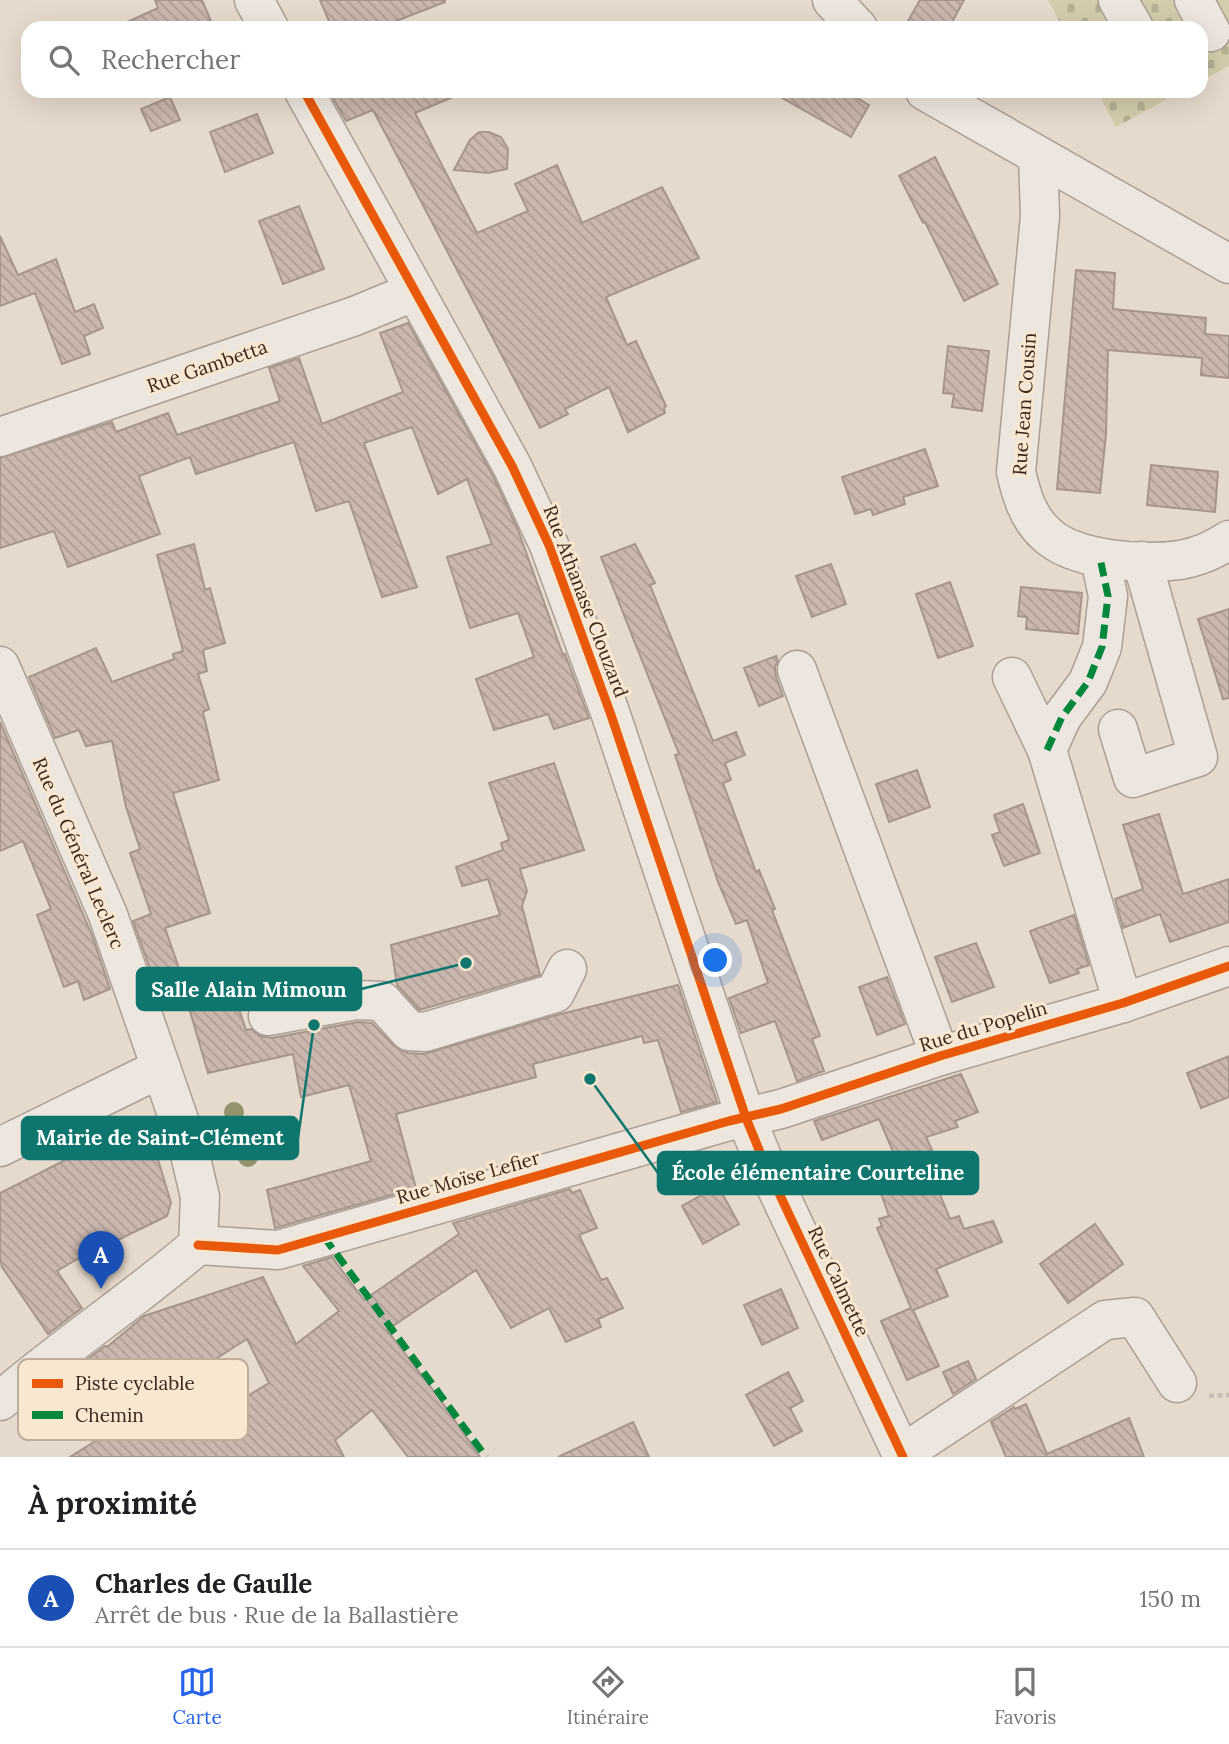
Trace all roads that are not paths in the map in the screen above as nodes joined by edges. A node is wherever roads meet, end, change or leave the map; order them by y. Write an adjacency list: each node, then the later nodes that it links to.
1 (254, 0): 4 (street)
2 (831, 0): 5 (street)
3 (1118, 0): 6 (street)
4 (265, 21)
5 (851, 21)
6 (1130, 21)
7 (307, 98): 11 (street, Rue Athanase Clouzard)
8 (937, 98): 9 (street)
9 (1038, 156): 10 (street); 14 (street, Rue Jean Cousin)
10 (1229, 264)
11 (413, 292): 12 (street, Rue Gambetta); 27 (street, Rue Athanase Clouzard)
12 (0, 436)
13 (1229, 540): 15 (street, Rue Jean Cousin)
14 (1100, 558): 15 (street, Rue Jean Cousin); 20 (street)
15 (1142, 561): 19 (street)
16 (0, 666): 26 (street, Rue du Général Leclerc)
17 (797, 670): 25 (street)
18 (1012, 677): 20 (street)
19 (1118, 729)
20 (1047, 750): 23 (street)
21 (1229, 966): 23 (street, Rue du Popelin)
22 (567, 969): 24 (street)
23 (1123, 1003): 25 (street, Rue du Popelin)
24 (268, 1016)
25 (940, 1056): 27 (street, Rue du Popelin)
26 (161, 1068): 28 (street); 29 (street, Rue du Général Leclerc)
27 (746, 1118): 29 (street, Rue Moïse Lefier); 34 (street, Rue Calmette)
28 (0, 1147)
29 (198, 1245): 30 (street)
30 (53, 1359)
31 (1177, 1383): 34 (street)
32 (18, 1385): 33 (street)
33 (0, 1401)
34 (893, 1453)

